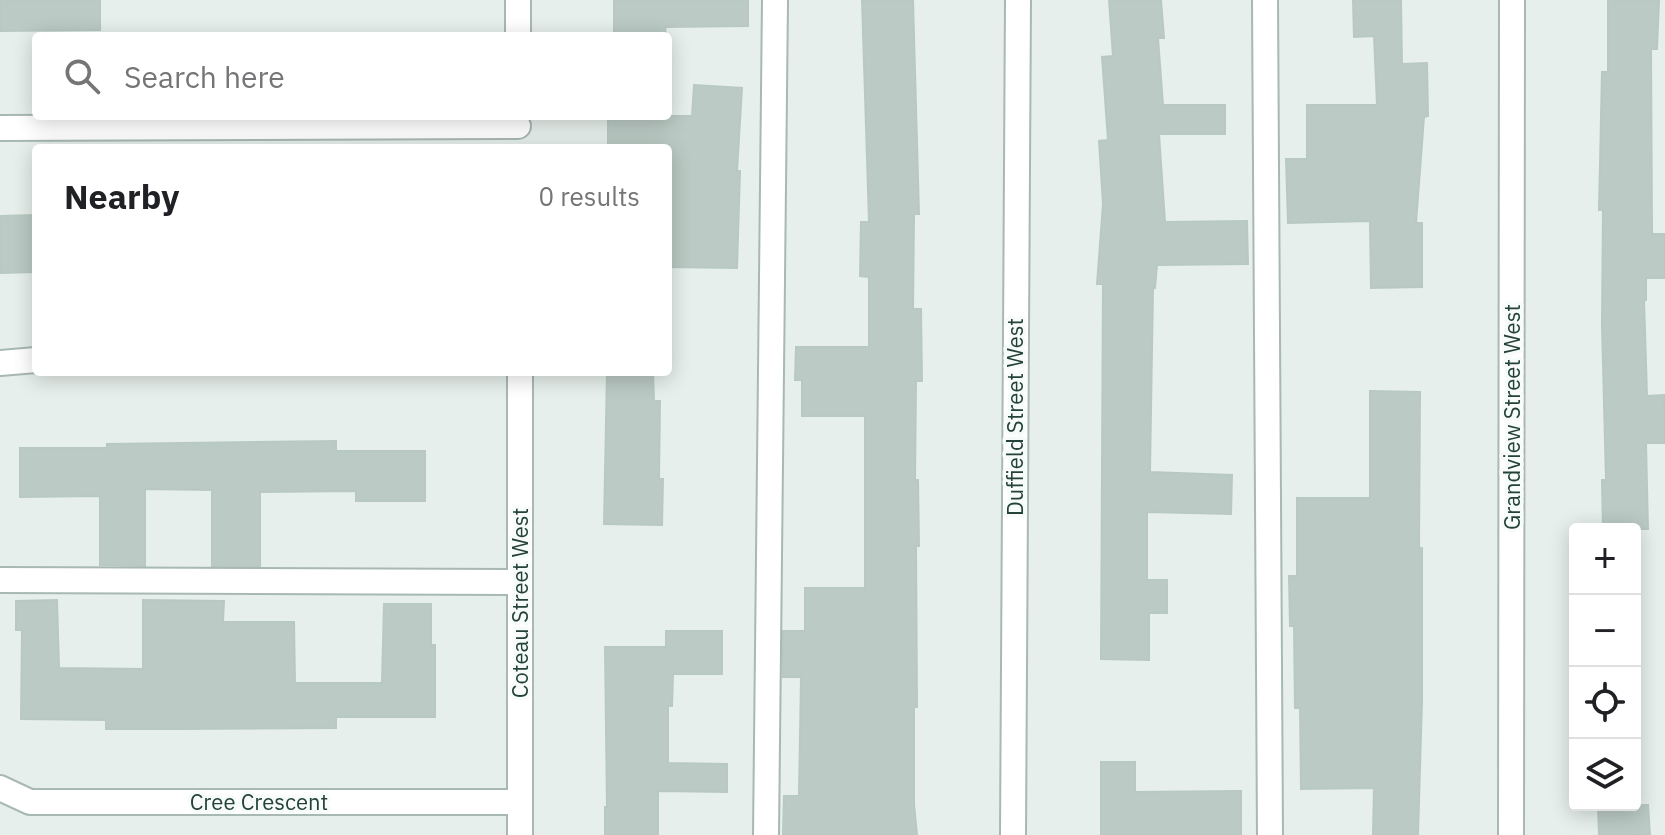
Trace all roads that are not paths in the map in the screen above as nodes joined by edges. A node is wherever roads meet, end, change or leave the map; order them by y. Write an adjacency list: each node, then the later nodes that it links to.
1 (518, 0): 6 (street)
2 (775, 0): 17 (street)
3 (1018, 0): 18 (street, Duffield Street West)
4 (1265, 0): 19 (street)
5 (1512, 0): 20 (street, Grandview Street West)
6 (518, 32)
7 (0, 128): 8 (street)
8 (518, 130)
9 (32, 360): 10 (street)
10 (0, 363)
11 (520, 376): 13 (street, Coteau Street West)
12 (0, 580): 13 (street)
13 (520, 582): 15 (street, Coteau Street West)
14 (0, 788): 15 (street, Cree Crescent)
15 (520, 802): 16 (street, Coteau Street West)
16 (520, 835)
17 (766, 835)
18 (1013, 835)
19 (1270, 835)
20 (1511, 835)

